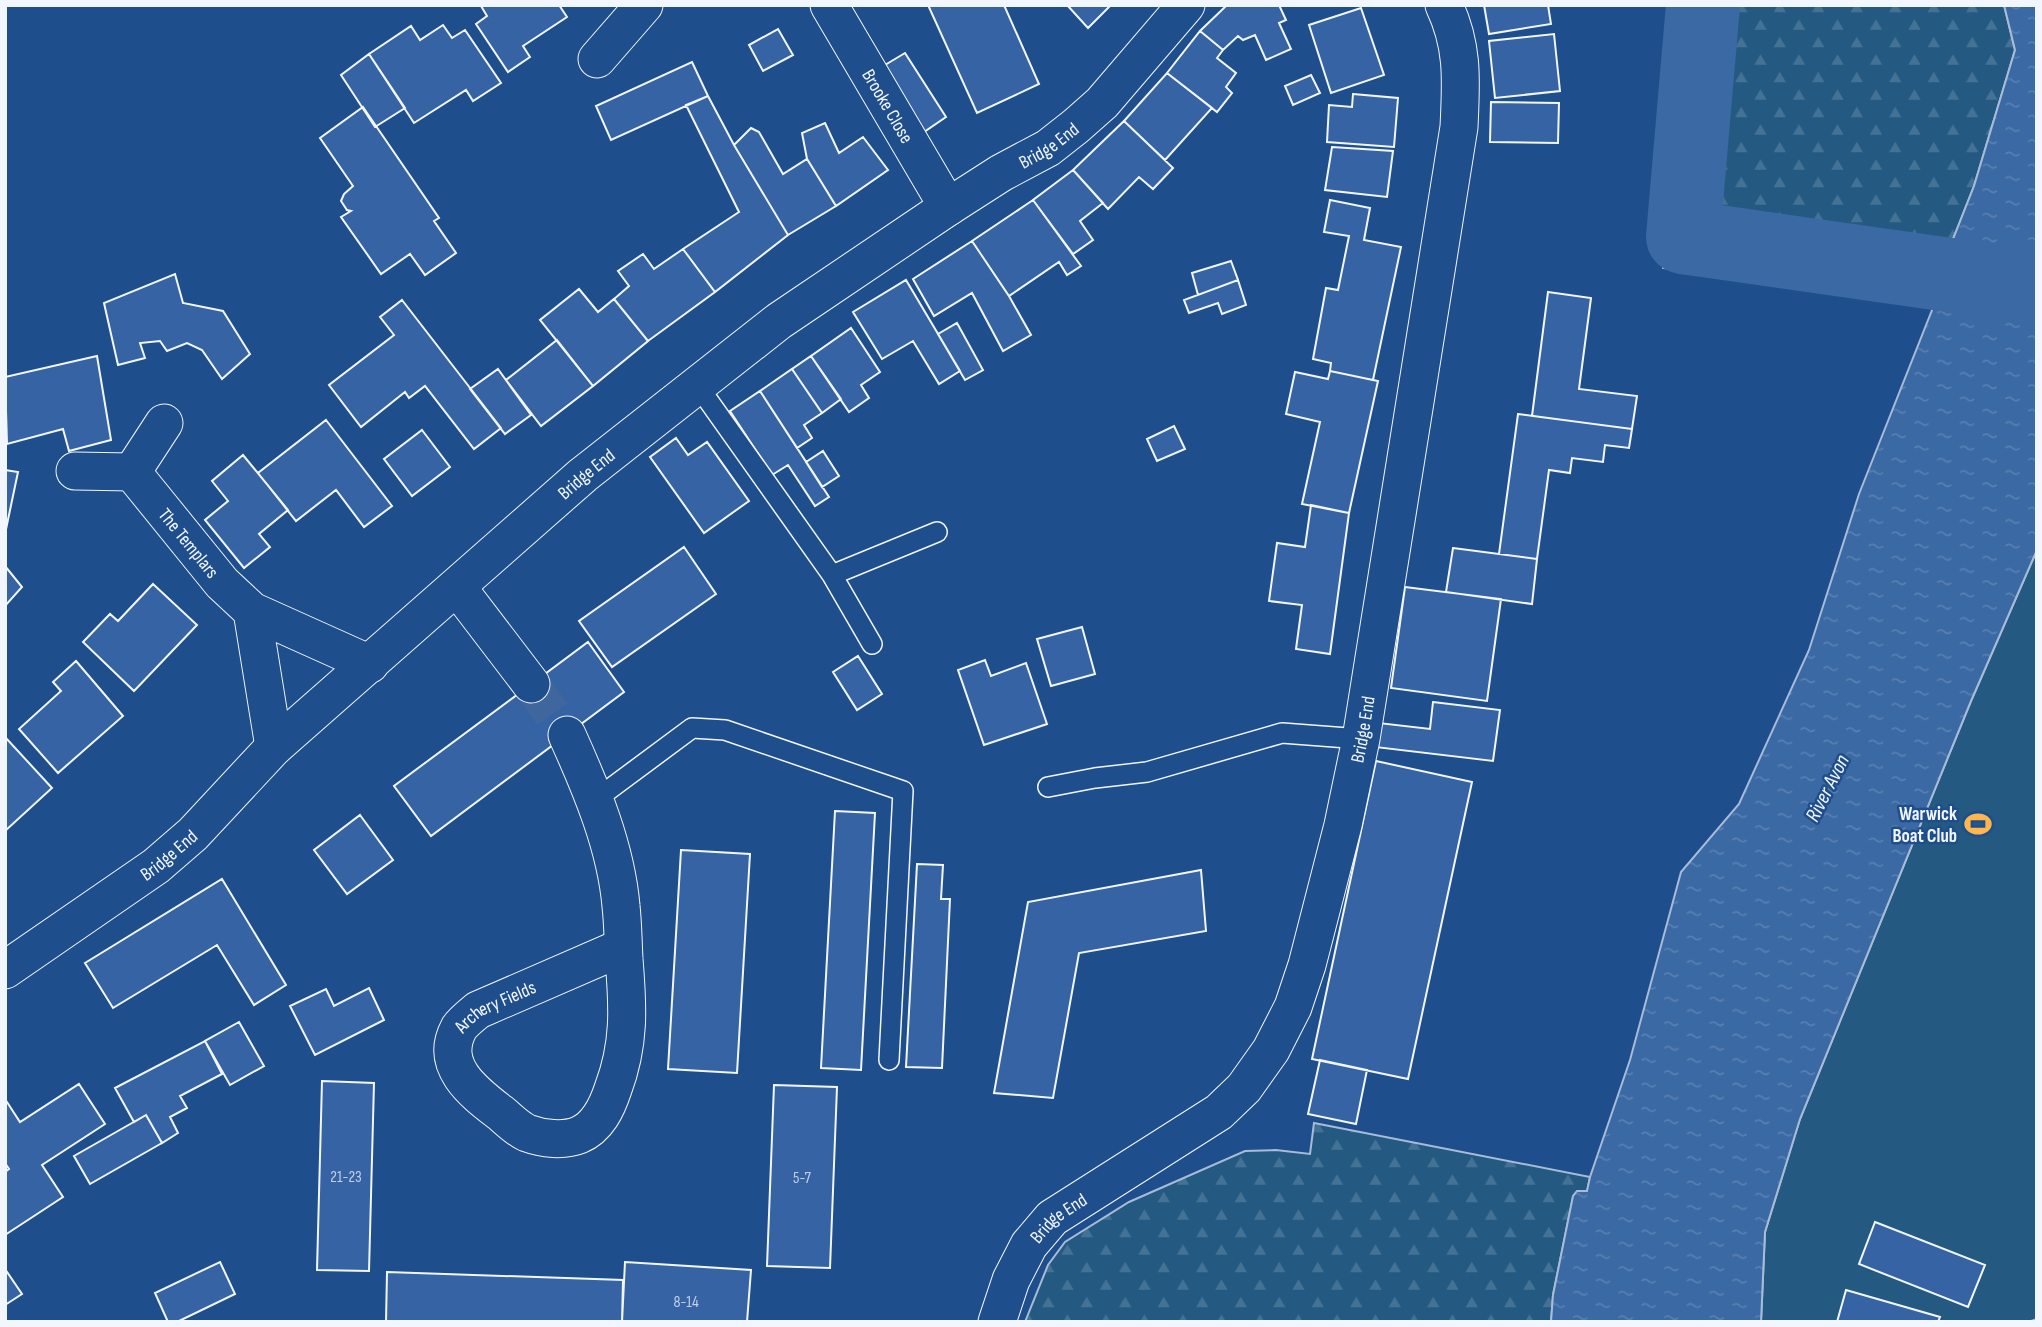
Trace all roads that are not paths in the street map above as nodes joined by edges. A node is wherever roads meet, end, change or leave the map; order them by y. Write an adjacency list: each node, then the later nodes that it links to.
1 (644, 5): 5 (street)
2 (829, 5): 6 (street, Brooke Close)
3 (1444, 5): 19 (street, Bridge End)
4 (1168, 12): 6 (street, Bridge End)
5 (597, 59)
6 (948, 207): 7 (street, Bridge End)
7 (698, 386): 12 (lane); 13 (street, Bridge End)
8 (164, 423): 10 (street)
9 (75, 471): 10 (street)
10 (132, 472): 14 (street, The Templars)
11 (937, 532): 12 (lane)
12 (832, 575): 15 (lane)
13 (457, 587): 16 (street, Bridge End); 17 (street)
14 (252, 611): 16 (street, The Templars); 20 (street)
15 (872, 644)
16 (370, 664): 20 (street, Bridge End)
17 (531, 684)
18 (567, 735): 22 (street, Archery Fields)
19 (1362, 739): 21 (lane); 26 (street, Bridge End)
20 (274, 747): 24 (street, Bridge End)
21 (1048, 787)
22 (595, 800): 23 (street, Archery Fields); 25 (lane)
23 (623, 947): 23 (street, Archery Fields)
24 (5, 970)
25 (890, 1060)
26 (998, 1322)

